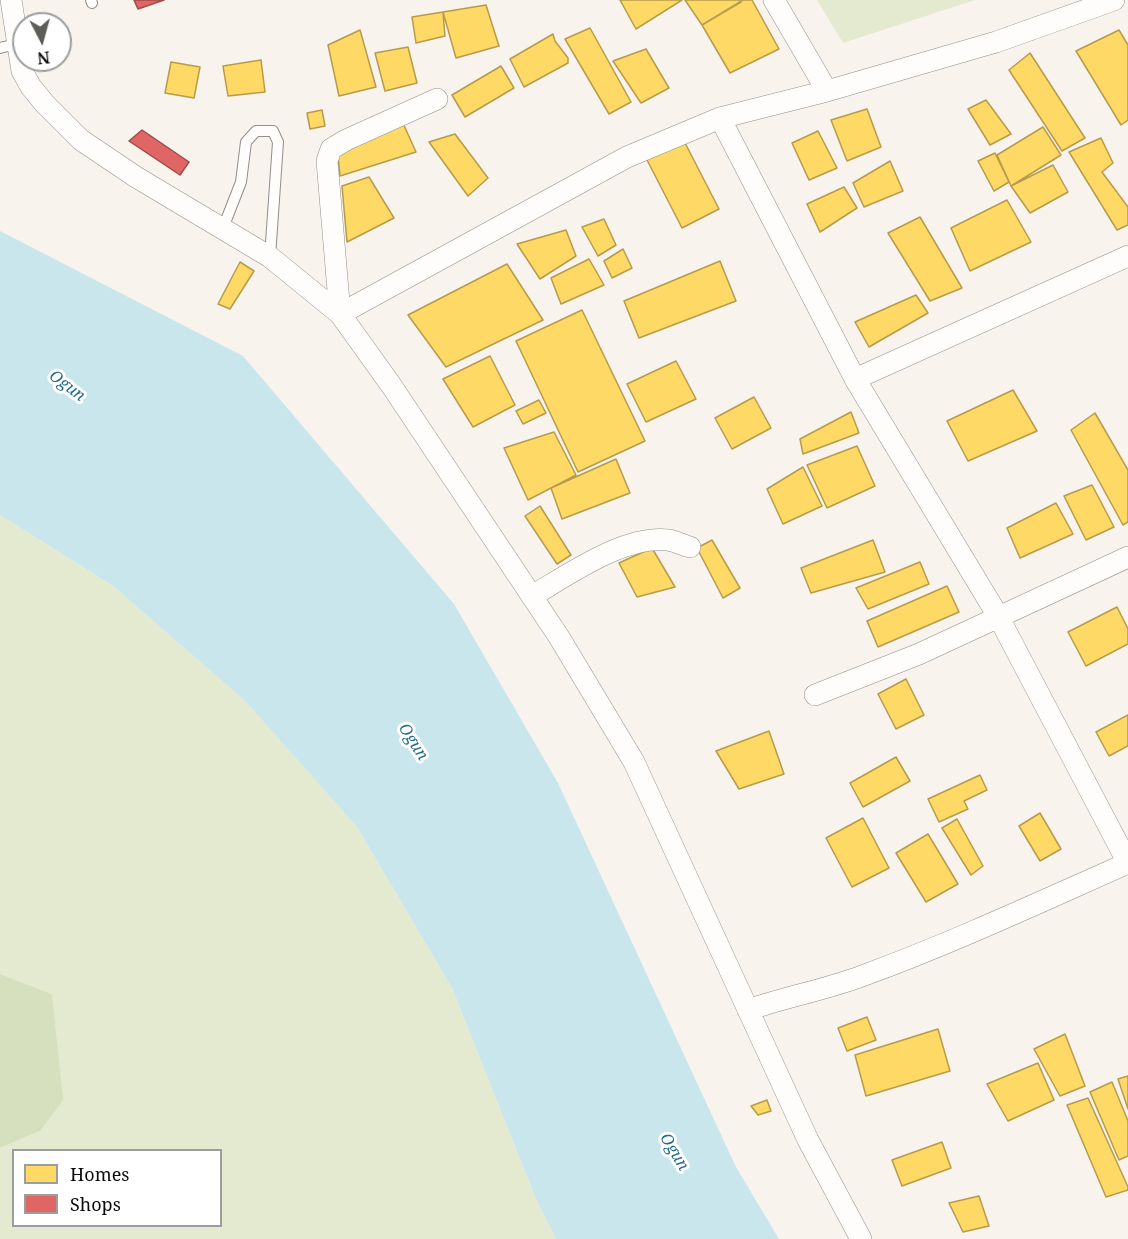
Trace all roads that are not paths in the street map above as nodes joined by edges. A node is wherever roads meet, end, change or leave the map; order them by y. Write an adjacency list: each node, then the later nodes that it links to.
1 (11, 0): 4 (street)
2 (774, 0): 5 (street)
3 (1114, 0): 5 (street)
4 (8, 46): 8 (street)
5 (827, 92): 7 (street)
6 (437, 99): 11 (street)
7 (720, 118): 11 (street); 12 (street)
8 (223, 228): 10 (street); 10 (lane)
9 (1128, 256): 12 (street)
10 (270, 257): 11 (street)
11 (340, 314): 15 (street)
12 (855, 379): 16 (street)
13 (690, 547): 15 (street)
14 (1128, 557): 16 (street)
15 (532, 596): 19 (street)
16 (998, 616): 17 (street); 18 (street)
17 (815, 695)
18 (1128, 863): 19 (street)
19 (748, 1010): 20 (street)
20 (861, 1239)

